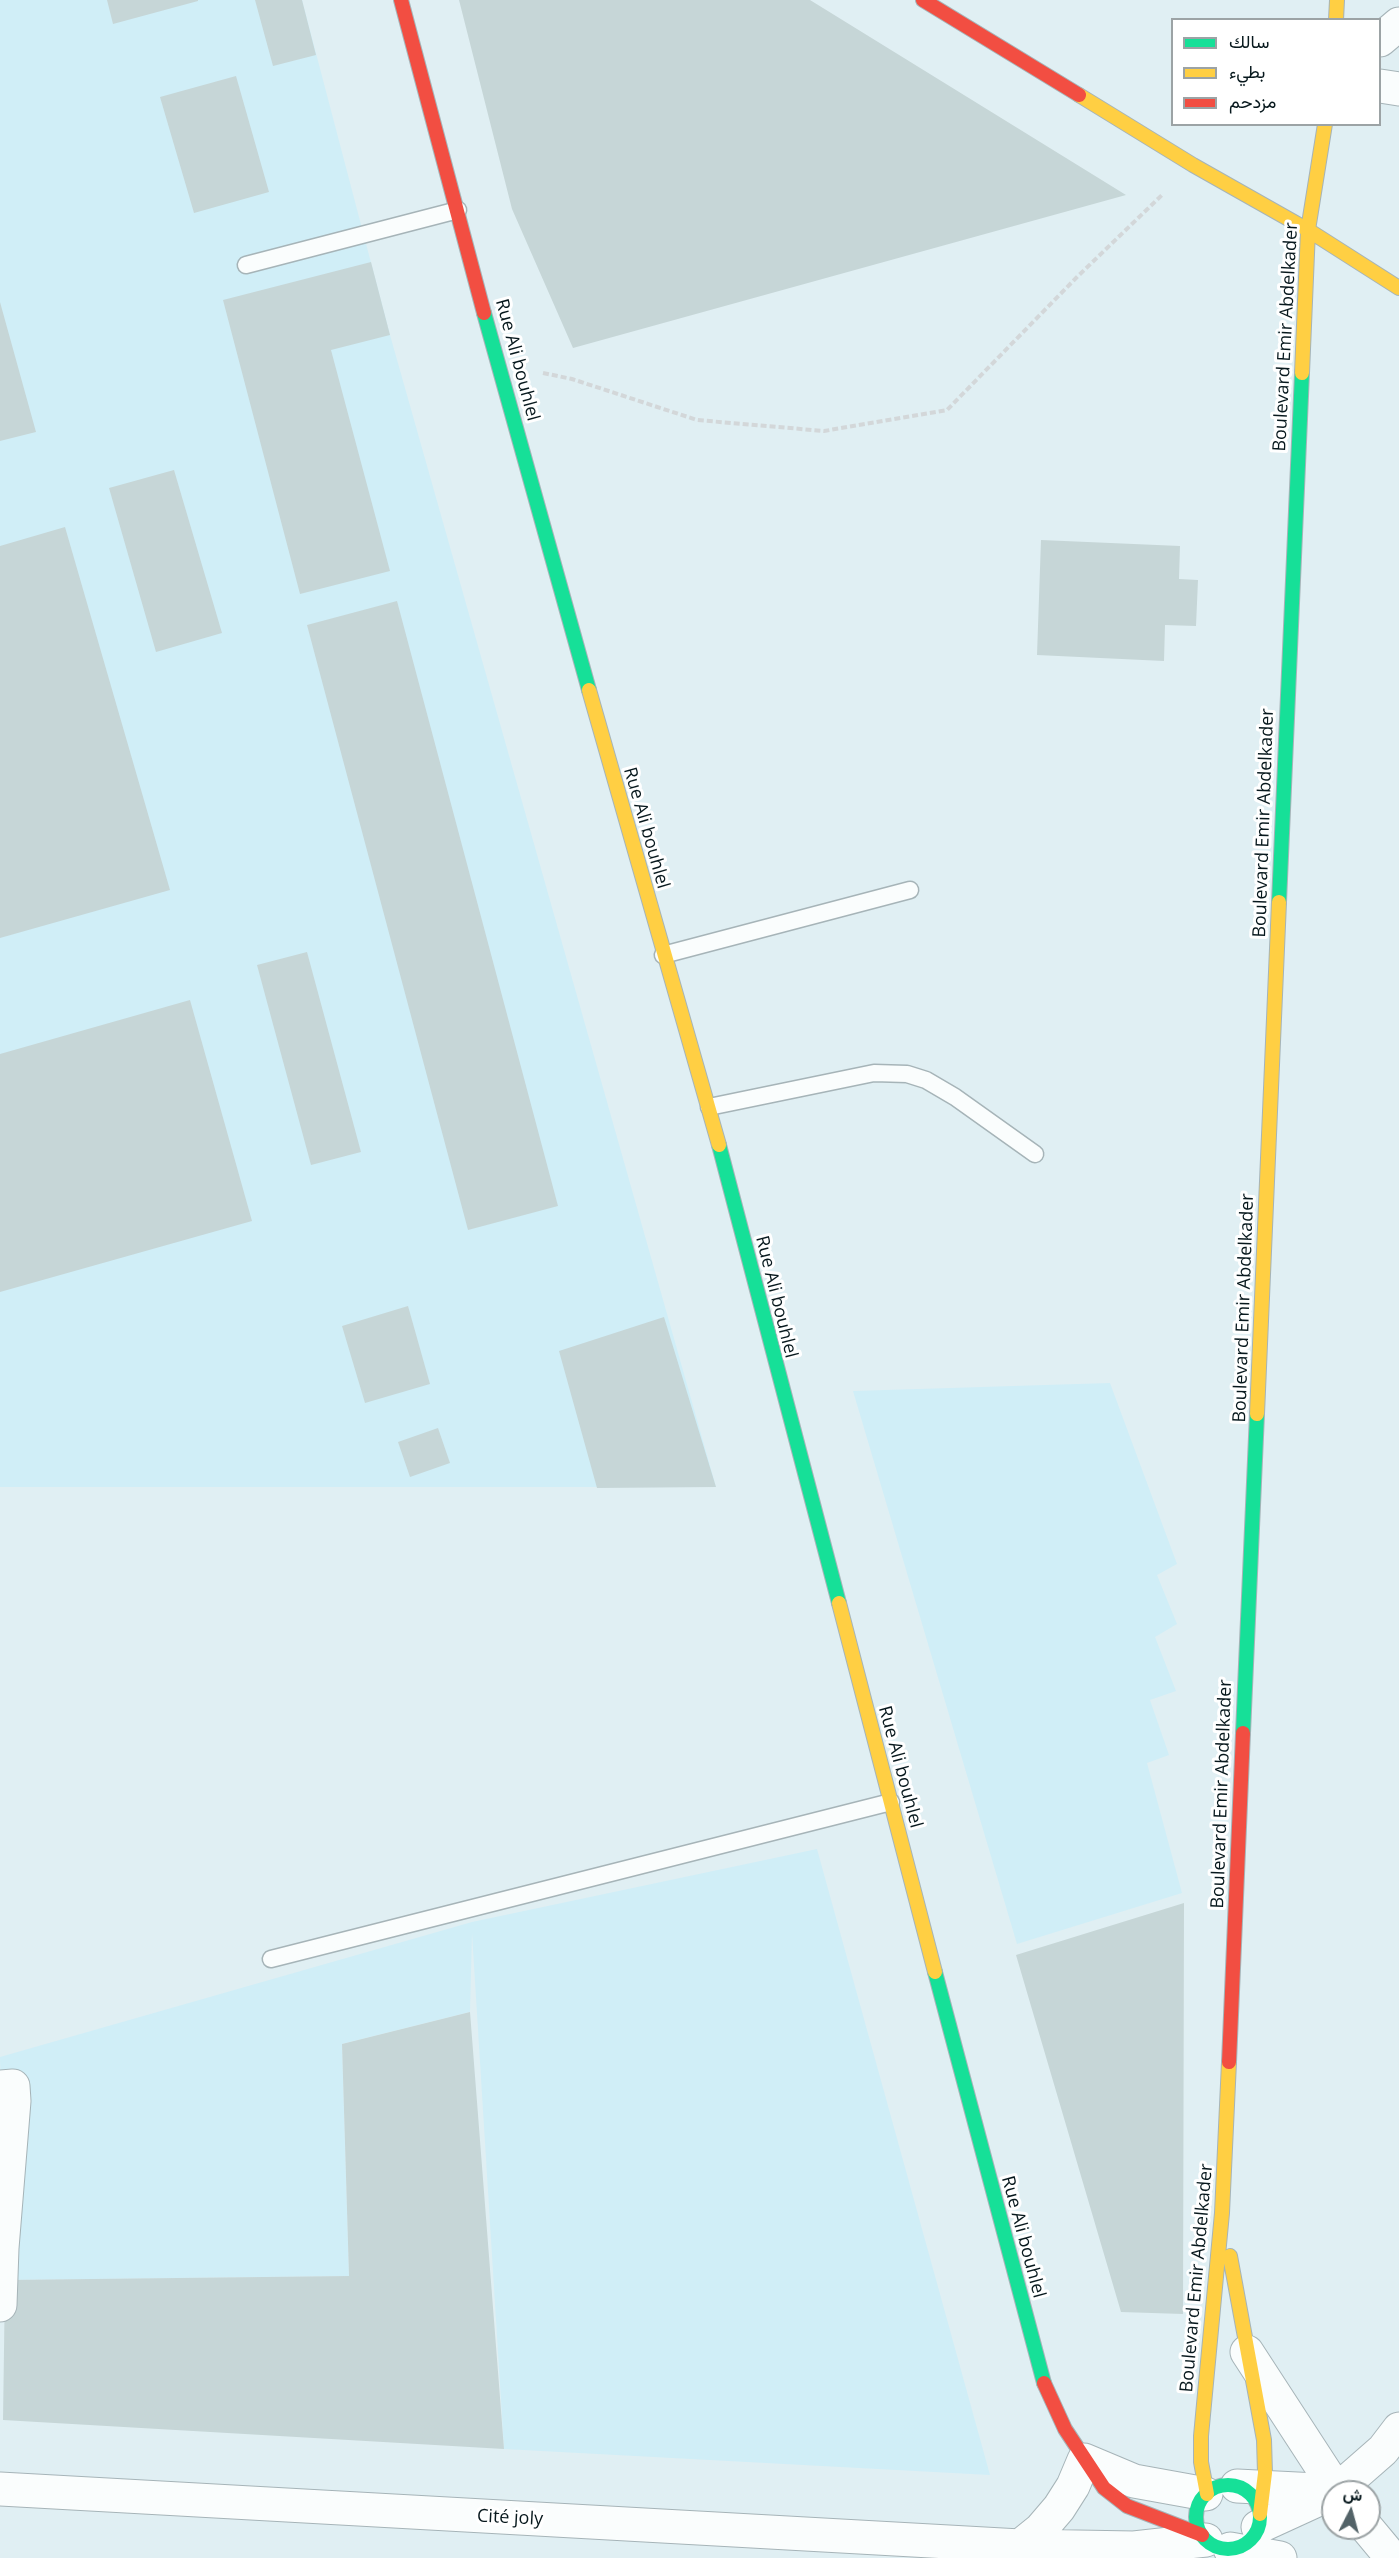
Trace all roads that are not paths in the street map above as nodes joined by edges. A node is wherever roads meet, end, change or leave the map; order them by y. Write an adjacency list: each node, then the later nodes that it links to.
1 (401, 0): 10 (street, Rue Ali bouhlel)
2 (923, 0): 11 (street)
3 (1337, 0): 4 (street)
4 (1336, 18)
5 (1399, 24): 6 (street)
6 (1381, 39)
7 (1381, 86): 8 (street)
8 (1399, 89)
9 (1325, 126): 11 (street, Boulevard Emir Abdelkader)
10 (458, 210): 12 (lane); 15 (street, Rue Ali bouhlel)
11 (1308, 230): 13 (street); 21 (street, Boulevard Emir Abdelkader)
12 (246, 265)
13 (1399, 288)
14 (910, 891): 15 (lane)
15 (663, 955): 16 (street, Rue Ali bouhlel)
16 (709, 1107): 17 (lane); 18 (street, Rue Ali bouhlel)
17 (1035, 1154)
18 (891, 1802): 19 (lane); 25 (street, Rue Ali bouhlel)
19 (271, 1959)
20 (0, 2087): 22 (street)
21 (1222, 2213): 23 (street); 30 (street, Boulevard Emir Abdelkader)
22 (0, 2305)
23 (1248, 2352): 26 (street); 30 (street)
24 (1399, 2429): 27 (street, Cité joly)
25 (1084, 2460): 30 (street); 32 (street)
26 (1328, 2480)
27 (1349, 2480)
28 (0, 2489): 32 (street, Cité joly)
29 (1321, 2497): 30 (street, Cité joly)
30 (1236, 2529): 32 (street, Cité joly)
31 (1377, 2540): 33 (street)
32 (1020, 2546)
33 (1392, 2558)

